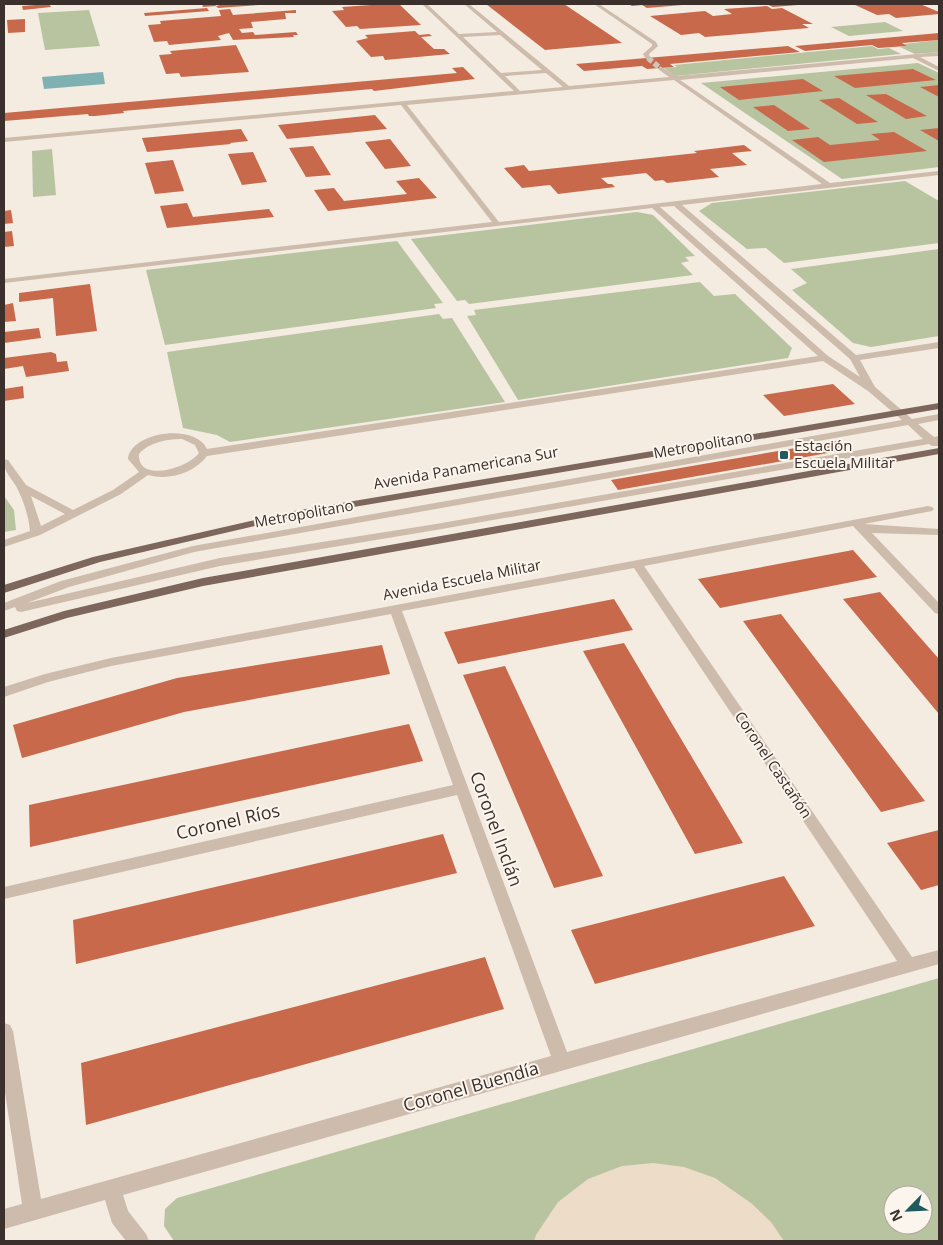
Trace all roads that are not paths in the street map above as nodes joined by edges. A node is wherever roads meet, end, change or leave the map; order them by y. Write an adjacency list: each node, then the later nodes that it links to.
1 (424, 4): 5 (street)
2 (466, 4): 4 (street)
3 (596, 4): 8 (street)
4 (501, 33): 5 (street); 11 (street)
5 (458, 36): 12 (street)
6 (939, 54): 7 (street)
7 (913, 56): 10 (street); 13 (street)
8 (648, 58)
9 (660, 68): 13 (street)
10 (939, 69)
11 (548, 71): 12 (street); 14 (street)
12 (500, 75): 15 (street)
13 (674, 78): 14 (street); 19 (street)
14 (568, 88): 15 (street)
15 (518, 92): 16 (street)
16 (402, 103): 17 (street); 22 (street)
17 (4, 140)
18 (939, 173): 19 (street)
19 (828, 186): 20 (street)
20 (675, 203): 21 (street); 26 (street)
21 (654, 206): 22 (street); 25 (street)
22 (497, 224): 23 (street)
23 (4, 281)
24 (939, 345): 26 (street)
25 (825, 358): 27 (street); 33 (street)
26 (854, 358): 27 (street)
27 (871, 389): 29 (street)
28 (939, 406): 29 (main road, Avenida Panamericana Sur)
29 (900, 412): 31 (street); 44 (main road, Avenida Panamericana Sur)
30 (939, 417): 31 (street, Metropolitano)
31 (911, 422): 32 (street); 45 (street, Metropolitano)
32 (937, 444): 48 (street); 49 (main road)
33 (204, 453): 35 (street); 35 (street)
34 (4, 462): 36 (street)
35 (147, 471): 38 (street)
36 (22, 487): 38 (street); 41 (street)
37 (928, 509): 39 (street, Avenida Escuela Militar)
38 (72, 514): 41 (street)
39 (860, 526): 40 (street); 43 (street, Avenida Escuela Militar); 47 (street)
40 (939, 532)
41 (36, 533): 42 (street)
42 (4, 544)
43 (637, 564): 46 (street, Avenida Escuela Militar); 54 (street, Coronel Castañón)
44 (4, 589)
45 (4, 607)
46 (394, 609): 50 (street, Avenida Escuela Militar); 51 (street, Coronel Inclán)
47 (939, 610)
48 (4, 612)
49 (4, 634)
50 (4, 692)
51 (461, 789): 52 (street, Coronel Ríos); 56 (street, Coronel Inclán)
52 (4, 893)
53 (939, 957): 54 (street, Coronel Buendía)
54 (909, 966): 56 (street, Coronel Buendía)
55 (4, 1031): 58 (street)
56 (562, 1061): 57 (street, Coronel Buendía)
57 (112, 1189): 58 (street, Coronel Buendía); 60 (street)
58 (33, 1211): 59 (street, Coronel Buendía)
59 (4, 1219)
60 (139, 1241)

